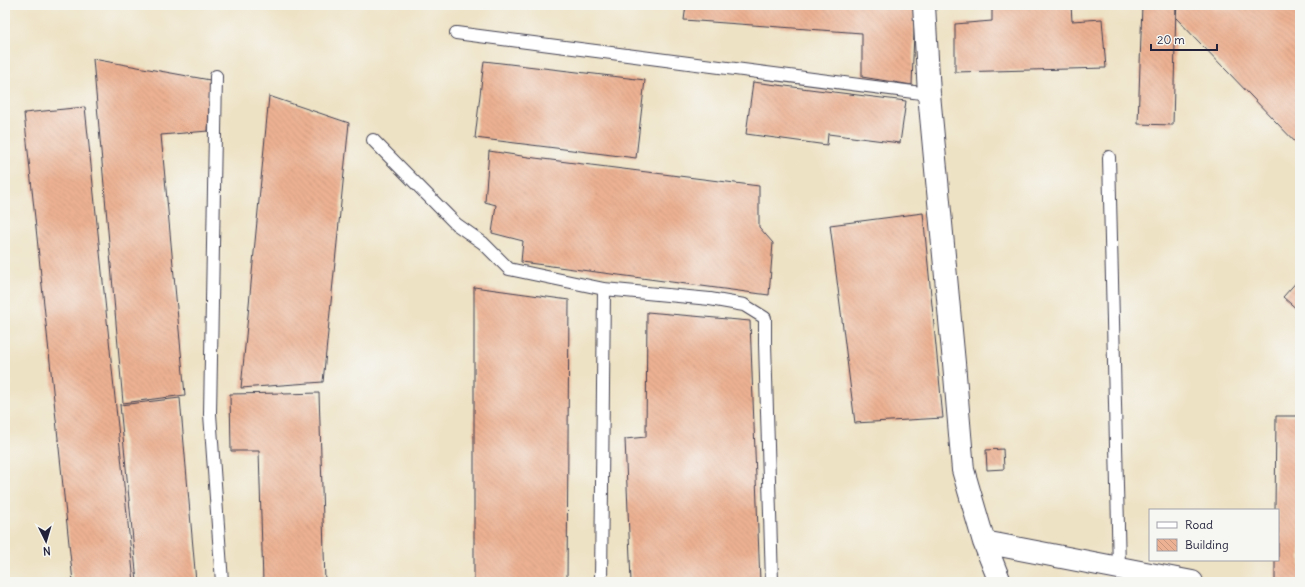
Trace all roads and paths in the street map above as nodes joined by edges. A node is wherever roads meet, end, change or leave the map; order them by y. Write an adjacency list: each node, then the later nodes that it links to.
1 (924, 5): 4 (street)
2 (456, 34): 4 (lane)
3 (216, 76): 10 (lane)
4 (929, 94): 8 (street)
5 (372, 140): 7 (lane)
6 (1109, 156): 9 (lane)
7 (604, 289): 11 (lane); 12 (lane)
8 (984, 542): 9 (street); 13 (street)
9 (1119, 568): 14 (street)
10 (222, 582)
11 (601, 582)
12 (772, 582)
13 (1000, 582)
14 (1192, 582)

